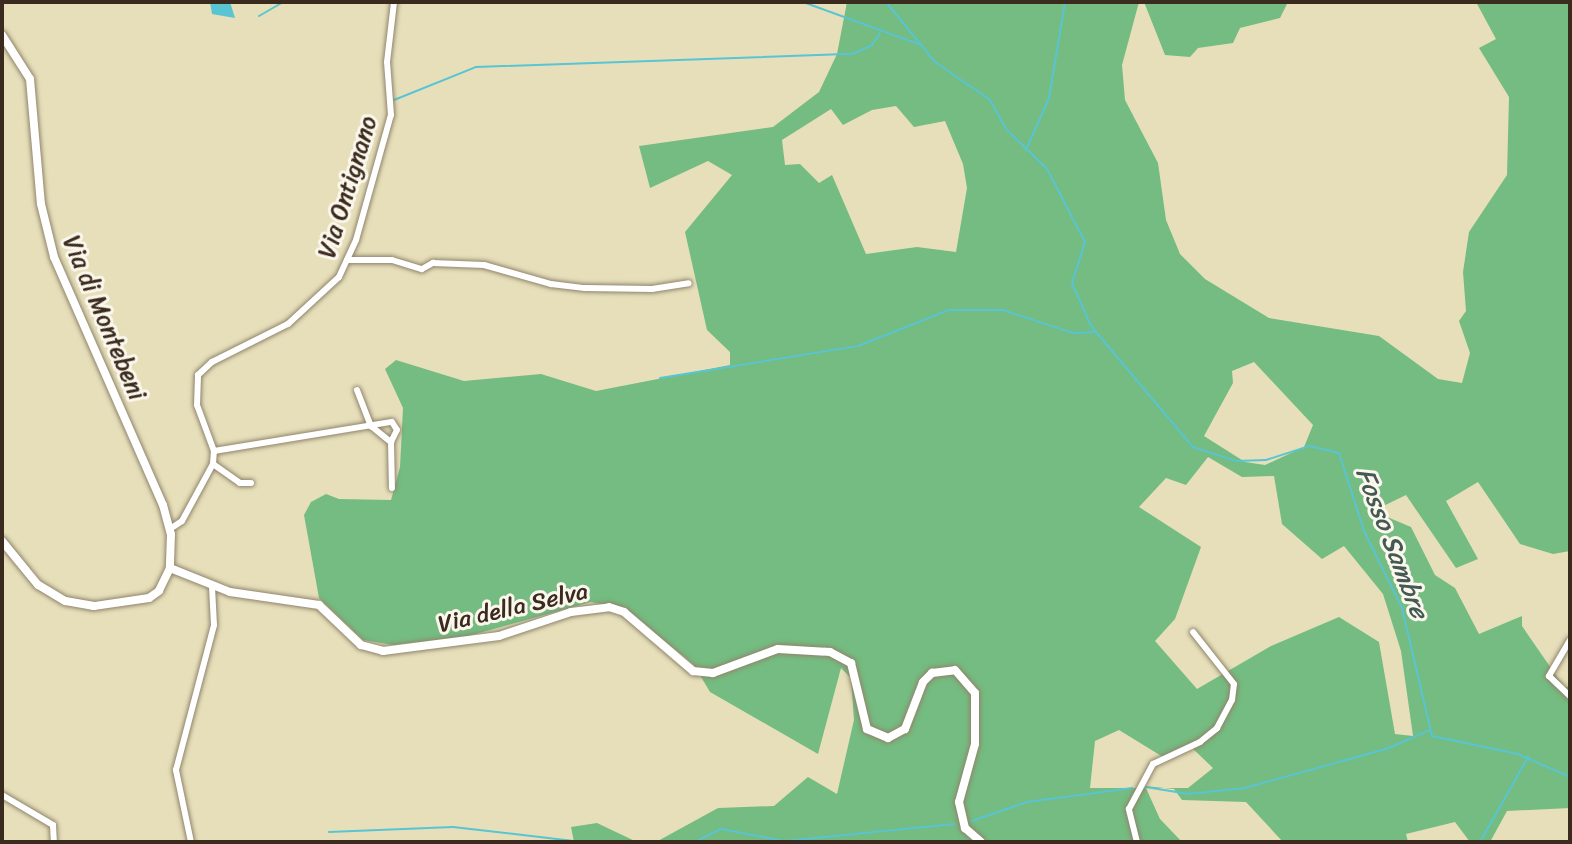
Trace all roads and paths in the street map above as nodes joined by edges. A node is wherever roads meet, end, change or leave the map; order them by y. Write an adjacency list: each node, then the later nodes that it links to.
1 (394, 2): 3 (street, Via Ontignano)
2 (2, 35): 12 (street, Via di Montebeni)
3 (347, 260): 4 (street); 8 (street, Via Ontignano)
4 (689, 283)
5 (357, 390): 6 (street)
6 (371, 426): 7 (street); 7 (street); 8 (street)
7 (391, 442): 11 (street)
8 (214, 451): 9 (street, Via Ontignano)
9 (213, 464): 10 (street); 12 (street, Via Ontignano)
10 (251, 483)
11 (392, 488)
12 (170, 529): 14 (street, Via di Montebeni)
13 (2, 541): 14 (street)
14 (170, 568): 15 (street, Via della Selva)
15 (212, 588): 21 (street); 22 (street, Via della Selva)
16 (1193, 632): 23 (street)
17 (1570, 640): 18 (street)
18 (1570, 696)
19 (2, 795): 20 (street)
20 (54, 842)
21 (191, 842)
22 (981, 842)
23 (1137, 842)

